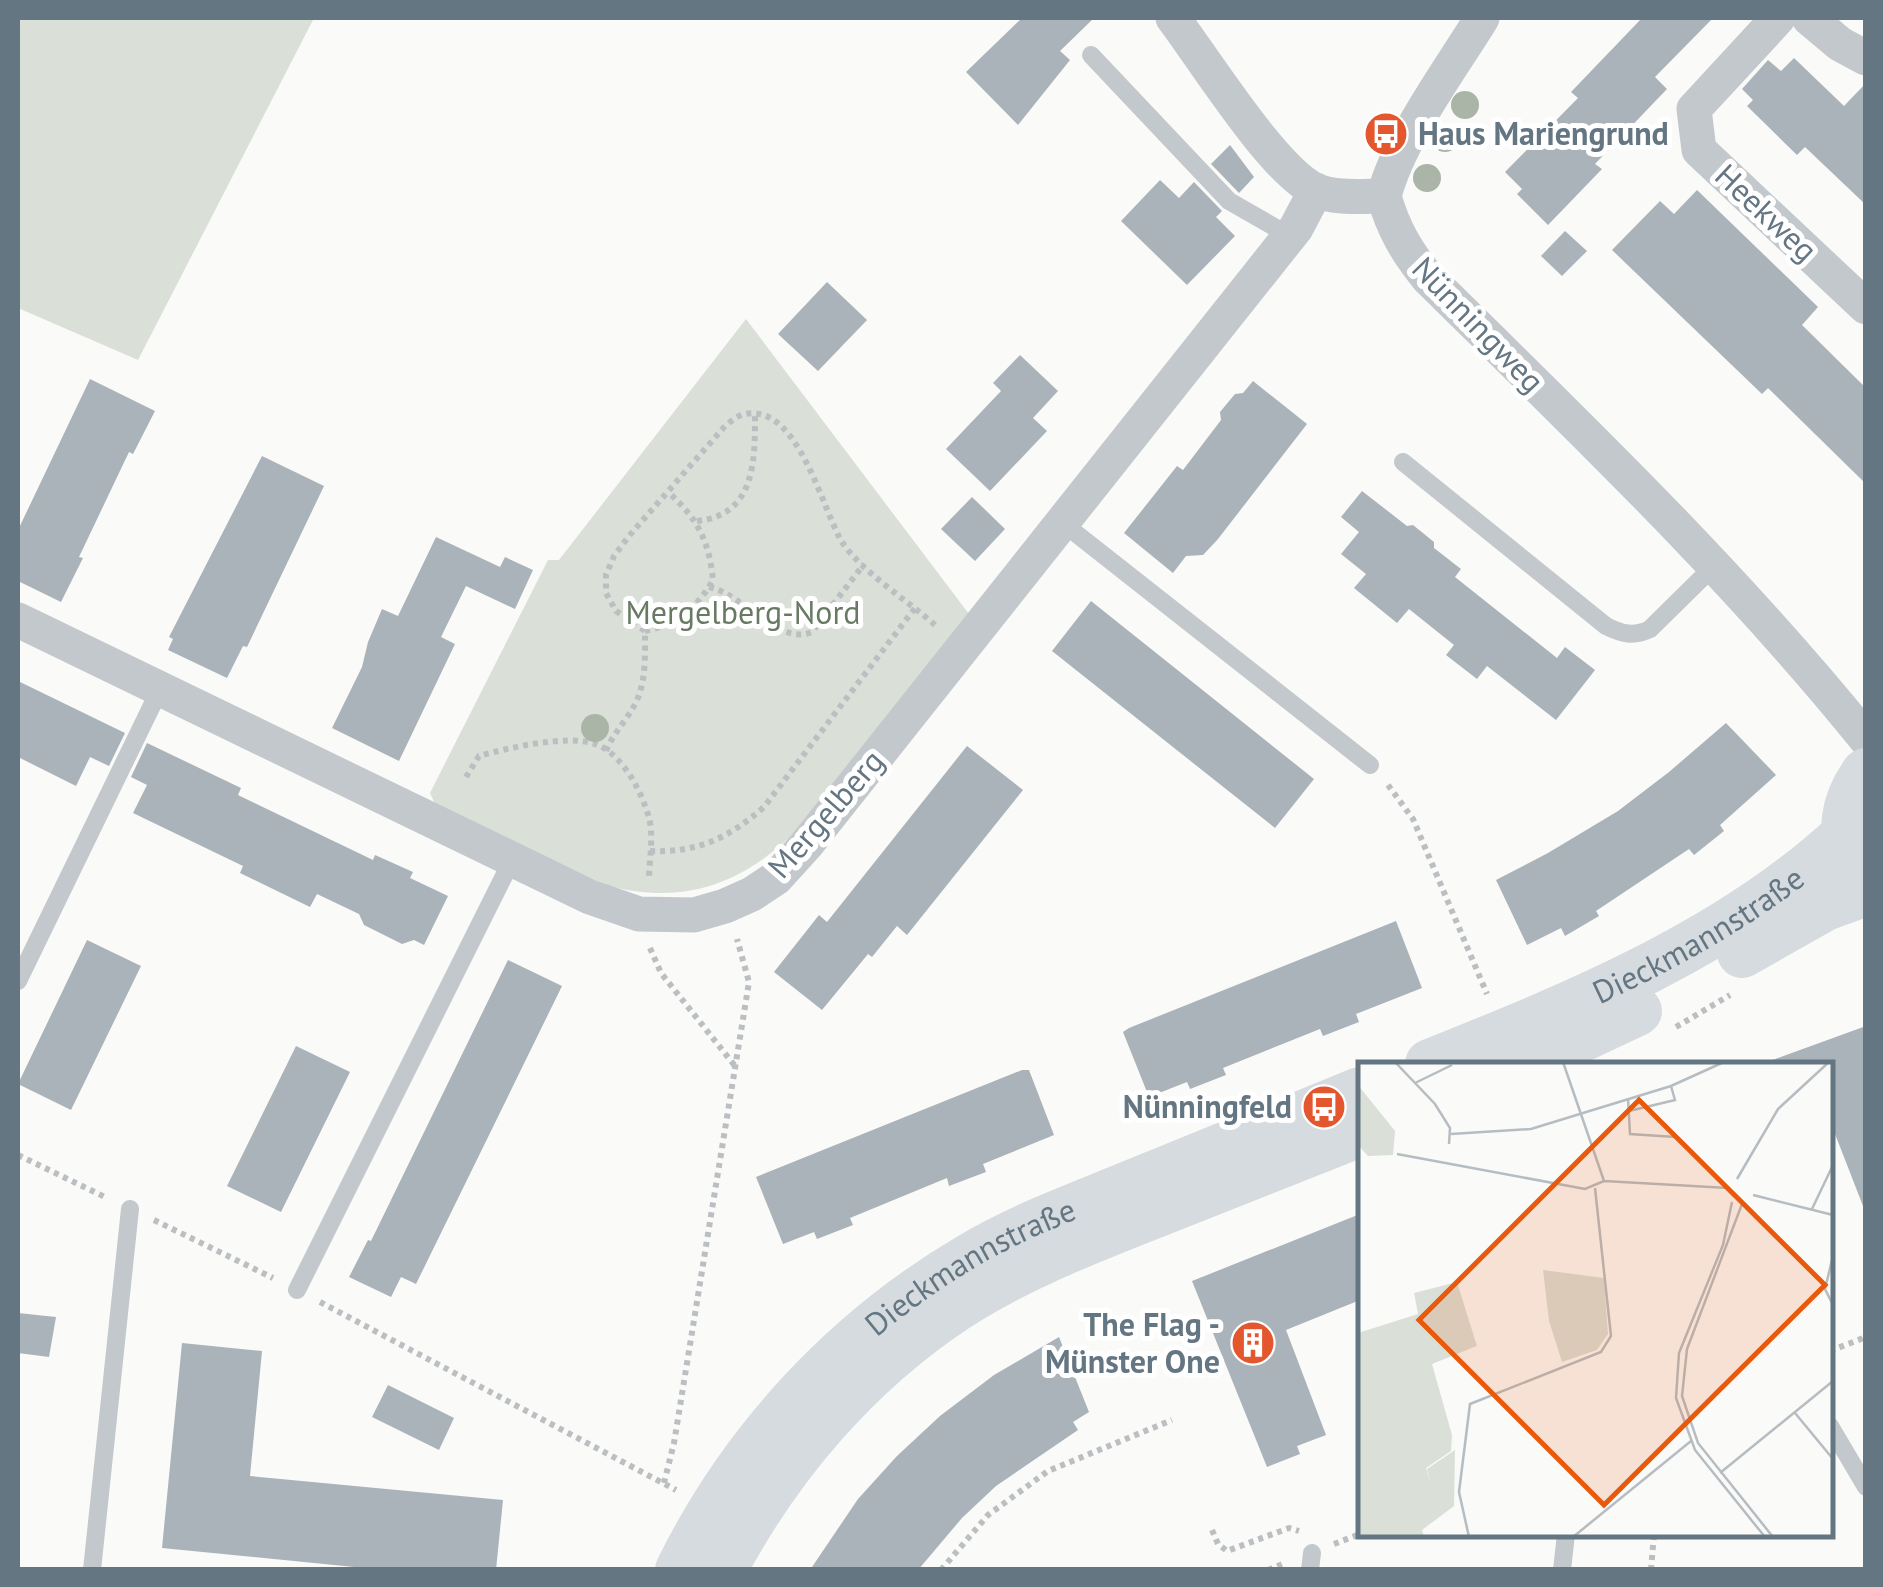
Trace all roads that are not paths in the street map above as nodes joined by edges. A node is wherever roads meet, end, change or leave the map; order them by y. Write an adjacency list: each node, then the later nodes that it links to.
1 (1173, 18): 7 (street)
2 (1482, 18): 8 (street)
3 (1778, 18): 10 (street, Heekweg)
4 (1809, 18): 6 (street)
5 (1092, 55): 9 (lane)
6 (1866, 58)
7 (1316, 190): 8 (street); 9 (street, Mergelberg)
8 (1384, 196): 13 (street, Nünningweg)
9 (1290, 236): 12 (street, Mergelberg)
10 (1866, 306)
11 (1403, 462): 13 (lane)
12 (1064, 524): 17 (lane); 20 (street, Mergelberg)
13 (1714, 565): 16 (street, Nünningweg)
14 (18, 620): 15 (street, Mergelberg)
15 (160, 688): 20 (street, Mergelberg); 22 (lane)
16 (1866, 738)
17 (1370, 766)
18 (1866, 773): 19 (street, Dieckmannstraße)
19 (1856, 857): 23 (street, Dieckmannstraße)
20 (512, 860): 28 (lane)
21 (1866, 891): 24 (street, Dieckmannstraße)
22 (18, 982)
23 (1435, 1062)
24 (1528, 1062)
25 (1358, 1093): 33 (street, Dieckmannstraße)
26 (1358, 1133): 34 (street, Dieckmannstraße)
27 (130, 1209): 32 (lane)
28 (297, 1290)
29 (1833, 1431): 30 (lane)
30 (1866, 1487)
31 (1566, 1537): 35 (lane)
32 (92, 1570)
33 (680, 1570)
34 (722, 1570)
35 (1562, 1570)

